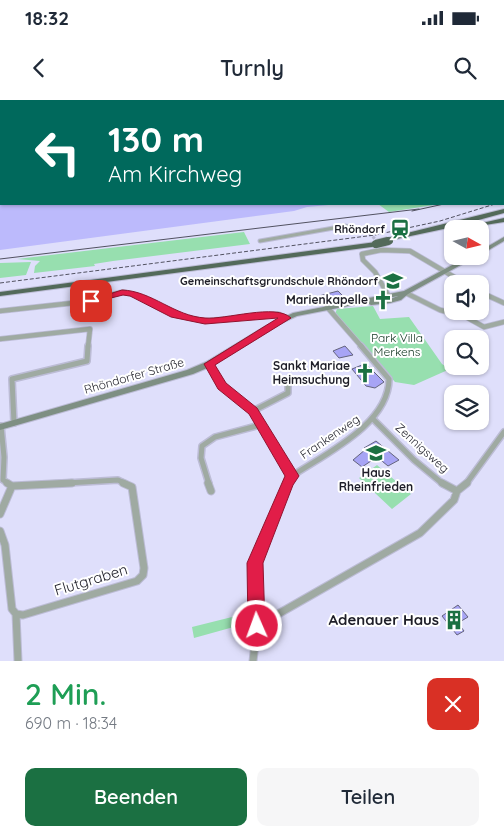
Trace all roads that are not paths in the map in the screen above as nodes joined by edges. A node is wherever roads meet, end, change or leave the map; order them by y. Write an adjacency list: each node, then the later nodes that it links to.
1 (504, 210): 9 (highway)
2 (504, 216): 3 (highway)
3 (489, 220)
4 (504, 220): 5 (highway)
5 (489, 222)
6 (365, 230): 10 (street)
7 (444, 231): 9 (highway)
8 (504, 239): 12 (main road)
9 (388, 240): 11 (highway, bridge)
10 (260, 241)
11 (377, 243): 13 (street); 17 (highway); 19 (highway)
12 (489, 248)
13 (387, 250): 15 (street); 20 (street)
14 (458, 265): 15 (main road)
15 (446, 272): 16 (street); 18 (main road)
16 (451, 275)
17 (0, 290)
18 (406, 293): 20 (main road, Rhöndorfer Straße); 22 (main road); 28 (street)
19 (0, 294)
20 (390, 295): 22 (main road); 24 (main road, Rhöndorfer Straße)
21 (489, 296): 23 (street)
22 (398, 300): 24 (main road, Rhöndorfer Straße)
23 (504, 303)
24 (352, 304): 25 (main road, Rhöndorfer Straße)
25 (327, 307): 27 (main road, Rhöndorfer Straße); 33 (street, Frankenweg)
26 (0, 311): 27 (street)
27 (286, 318): 30 (main road, Rhöndorfer Straße)
28 (504, 322)
29 (0, 339): 34 (street)
30 (209, 364): 32 (street); 34 (main road, Rhöndorfer Straße)
31 (288, 385): 32 (street)
32 (253, 411): 35 (street)
33 (374, 420): 38 (street, Frankenweg); 41 (street, Zennigsweg)
34 (14, 423): 36 (main road, Rhöndorfer Straße)
35 (260, 425): 38 (street); 40 (street)
36 (1, 427): 39 (street)
37 (504, 432): 41 (street)
38 (292, 476): 45 (street, Frankenweg)
39 (12, 486): 42 (street); 44 (street, Flutgraben)
40 (211, 491)
41 (457, 491): 45 (street)
42 (0, 514)
43 (0, 531): 44 (street)
44 (16, 614): 46 (street)
45 (257, 626): 47 (street, Frankenweg)
46 (18, 661)
47 (253, 661)

